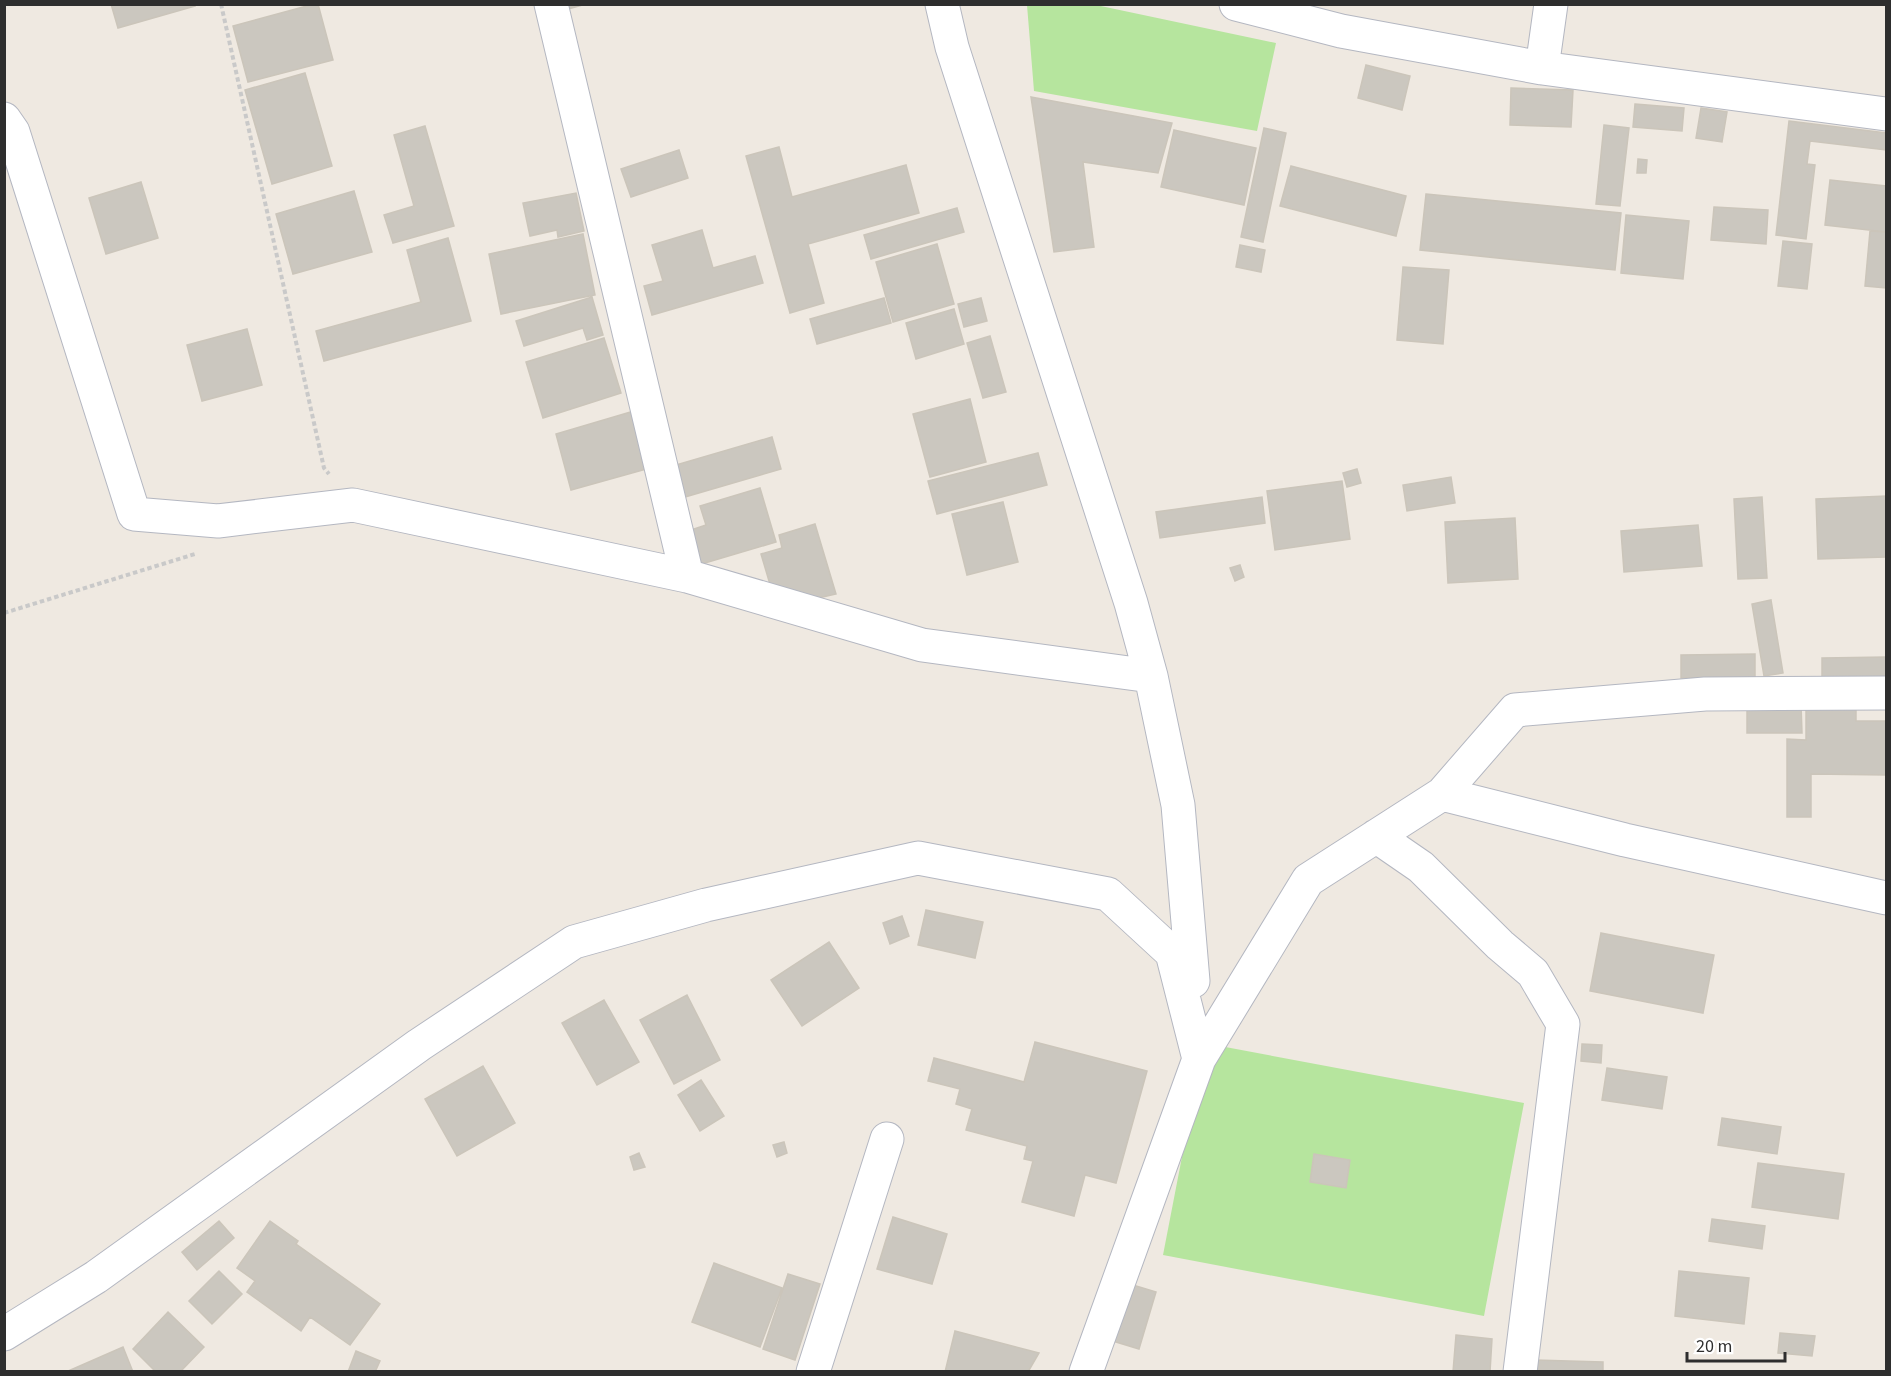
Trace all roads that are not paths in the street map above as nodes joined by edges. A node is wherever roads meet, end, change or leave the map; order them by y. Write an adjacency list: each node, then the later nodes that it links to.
1 (551, 4): 8 (street)
2 (942, 4): 9 (street)
3 (1236, 4): 5 (street)
4 (1551, 4): 5 (street)
5 (1542, 68): 6 (street)
6 (1887, 114)
7 (4, 119): 8 (street)
8 (687, 576): 9 (street)
9 (1151, 676): 14 (street)
10 (1887, 693): 11 (street)
11 (1442, 794): 12 (street); 13 (street)
12 (1376, 836): 14 (street); 19 (street)
13 (1887, 898)
14 (1199, 1059): 16 (street); 18 (street)
15 (887, 1139): 17 (street)
16 (4, 1334)
17 (813, 1371)
18 (1086, 1371)
19 (1520, 1371)

